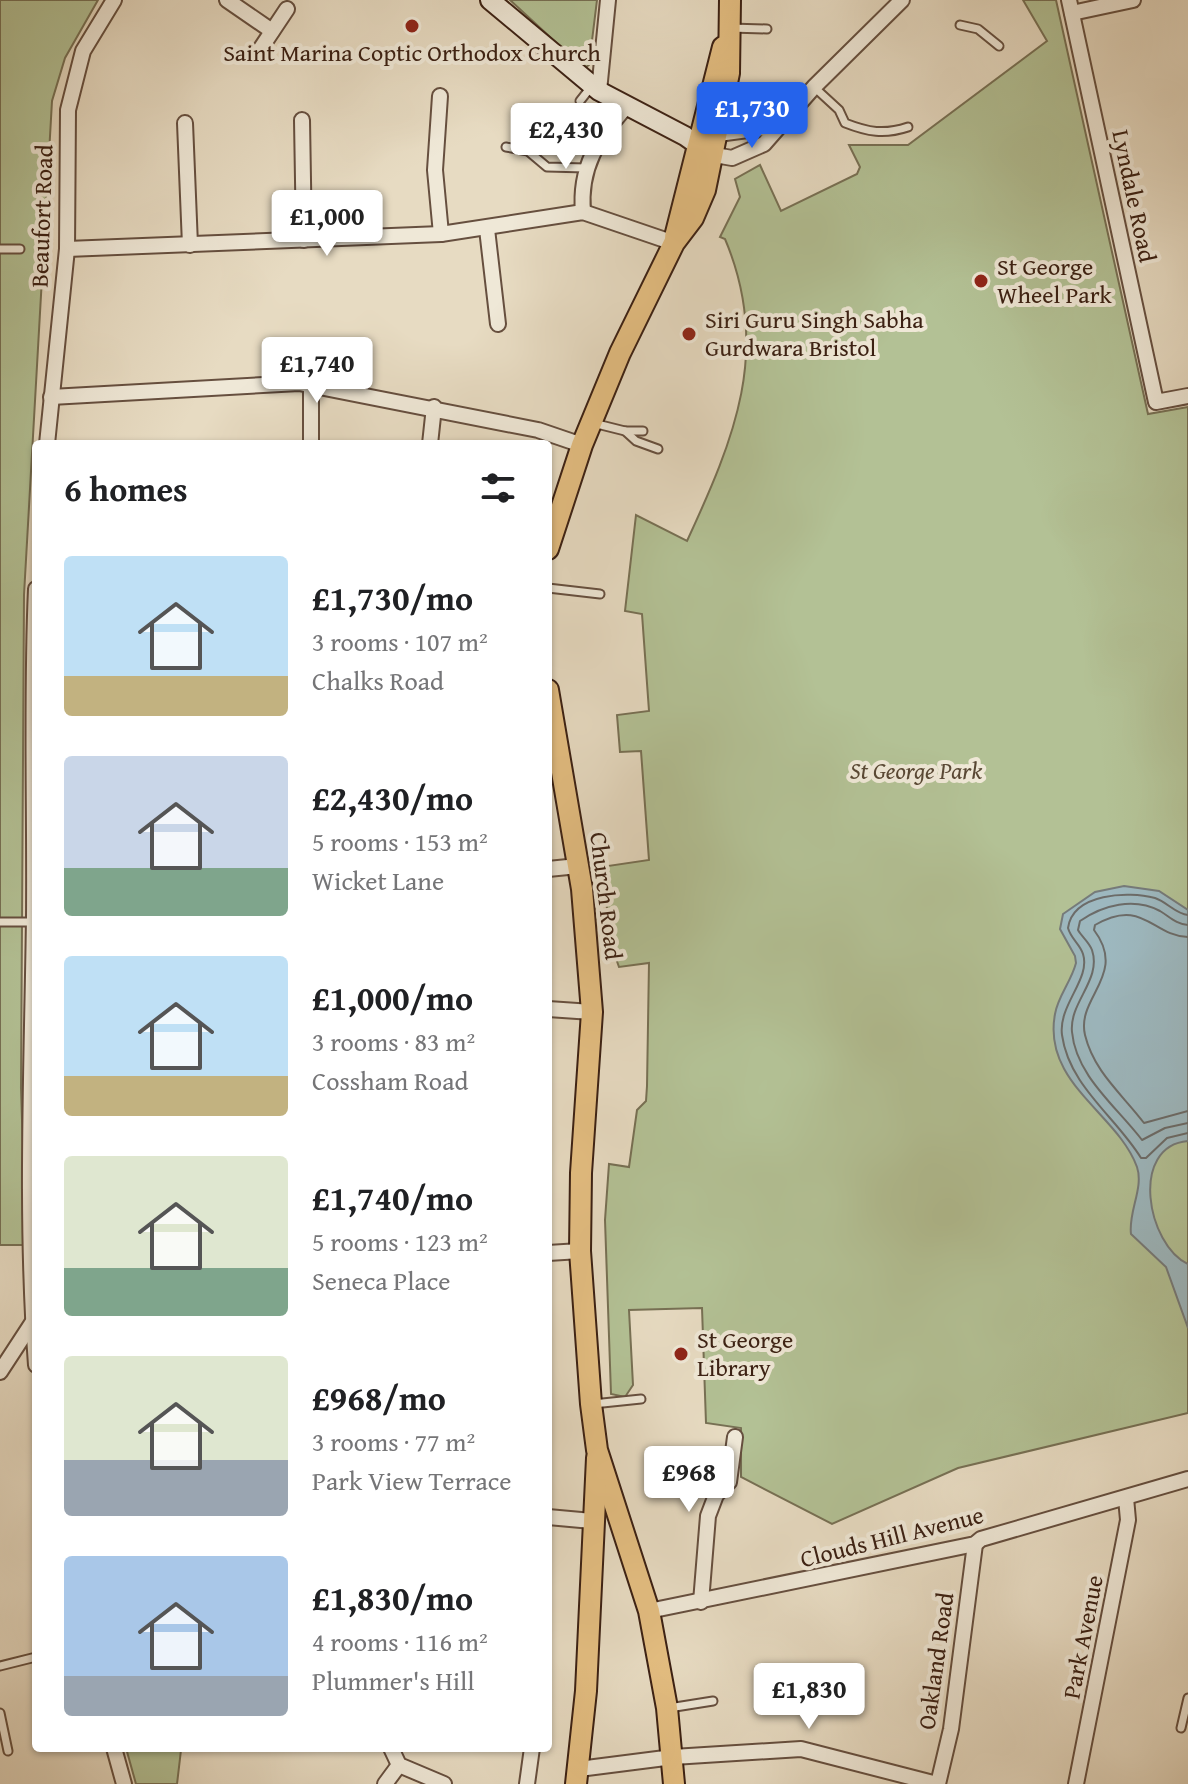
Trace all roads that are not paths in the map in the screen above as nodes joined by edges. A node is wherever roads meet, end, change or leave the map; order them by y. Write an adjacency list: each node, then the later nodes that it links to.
1 (114, 0): 40 (street, Beaufort Road)
2 (227, 0): 13 (street)
3 (490, 0): 17 (street)
4 (608, 0): 17 (street)
5 (730, 0): 11 (main road)
6 (902, 0): 16 (street)
7 (1133, 0): 8 (street)
8 (1071, 7): 43 (street, Lyndale Road)
9 (287, 9): 13 (street)
10 (960, 25): 14 (lane)
11 (728, 28): 12 (lane); 28 (main road)
12 (767, 29)
13 (272, 31): 15 (street)
14 (999, 46)
15 (259, 51)
16 (814, 87): 23 (street); 25 (lane)
17 (596, 88): 19 (lane); 20 (street)
18 (440, 96): 34 (street)
19 (580, 101)
20 (626, 107): 28 (street); 31 (street)
21 (302, 120): 35 (street)
22 (185, 123): 37 (street)
23 (779, 126): 28 (street); 28 (street)
24 (534, 127): 27 (lane)
25 (908, 127)
26 (558, 130): 27 (lane)
27 (551, 140): 30 (lane)
28 (704, 142): 36 (main road)
29 (506, 147): 31 (lane)
30 (563, 148)
31 (586, 168): 32 (street)
32 (583, 212): 33 (street); 36 (street)
33 (487, 229): 34 (street); 41 (street)
34 (441, 234): 35 (street)
35 (304, 240): 37 (street)
36 (674, 243): 46 (main road)
37 (190, 245): 40 (street)
38 (0, 249): 39 (lane)
39 (20, 249)
40 (67, 249): 44 (street, Beaufort Road)
41 (498, 324)
42 (311, 385): 44 (street); 45 (street); 50 (street)
43 (1188, 396)
44 (51, 397): 49 (street, Beaufort Road)
45 (434, 407): 51 (street); 52 (street)
46 (591, 422): 47 (lane); 52 (main road)
47 (625, 431): 48 (lane); 53 (lane)
48 (643, 431)
49 (47, 440)
50 (311, 440)
51 (430, 440)
52 (582, 445): 54 (main road)
53 (658, 449)
54 (552, 537)
55 (552, 588): 56 (lane)
56 (600, 594)
57 (552, 749): 58 (main road, Church Road)
58 (578, 866): 59 (street); 63 (main road, Church Road)
59 (552, 869)
60 (0, 922): 61 (lane)
61 (32, 925)
62 (552, 1009): 63 (street)
63 (592, 1012): 64 (main road, Church Road)
64 (580, 1251): 65 (street); 69 (main road, Church Road)
65 (552, 1253)
66 (32, 1323): 67 (street)
67 (0, 1372)
68 (641, 1399): 69 (lane)
69 (591, 1404): 71 (main road, Church Road)
70 (735, 1437): 78 (street)
71 (597, 1450): 75 (main road); 76 (main road, Church Road)
72 (1188, 1479): 73 (street, Clouds Hill Avenue)
73 (1126, 1498): 77 (street, Clouds Hill Avenue); 100 (street, Park Avenue)
74 (552, 1517): 75 (street)
75 (592, 1521): 76 (main road); 93 (main road)
76 (625, 1536): 79 (main road, Church Road)
77 (975, 1544): 78 (street, Clouds Hill Avenue); 99 (street, Oakland Road)
78 (701, 1602): 79 (street, Clouds Hill Avenue)
79 (649, 1611): 84 (main road, Church Road)
80 (32, 1658): 81 (lane)
81 (0, 1666)
82 (1188, 1698): 86 (lane)
83 (713, 1701): 84 (lane)
84 (667, 1708): 91 (main road, Church Road)
85 (0, 1713): 87 (lane)
86 (1181, 1728)
87 (8, 1751)
88 (115, 1752): 94 (street)
89 (393, 1752): 92 (street)
90 (531, 1752): 97 (street)
91 (673, 1757): 93 (street); 98 (main road, Church Road); 99 (street)
92 (399, 1765): 95 (street); 96 (street)
93 (578, 1776)
94 (124, 1782)
95 (385, 1784)
96 (444, 1784)
97 (527, 1784)
98 (674, 1784)
99 (937, 1784)
100 (1076, 1784)

